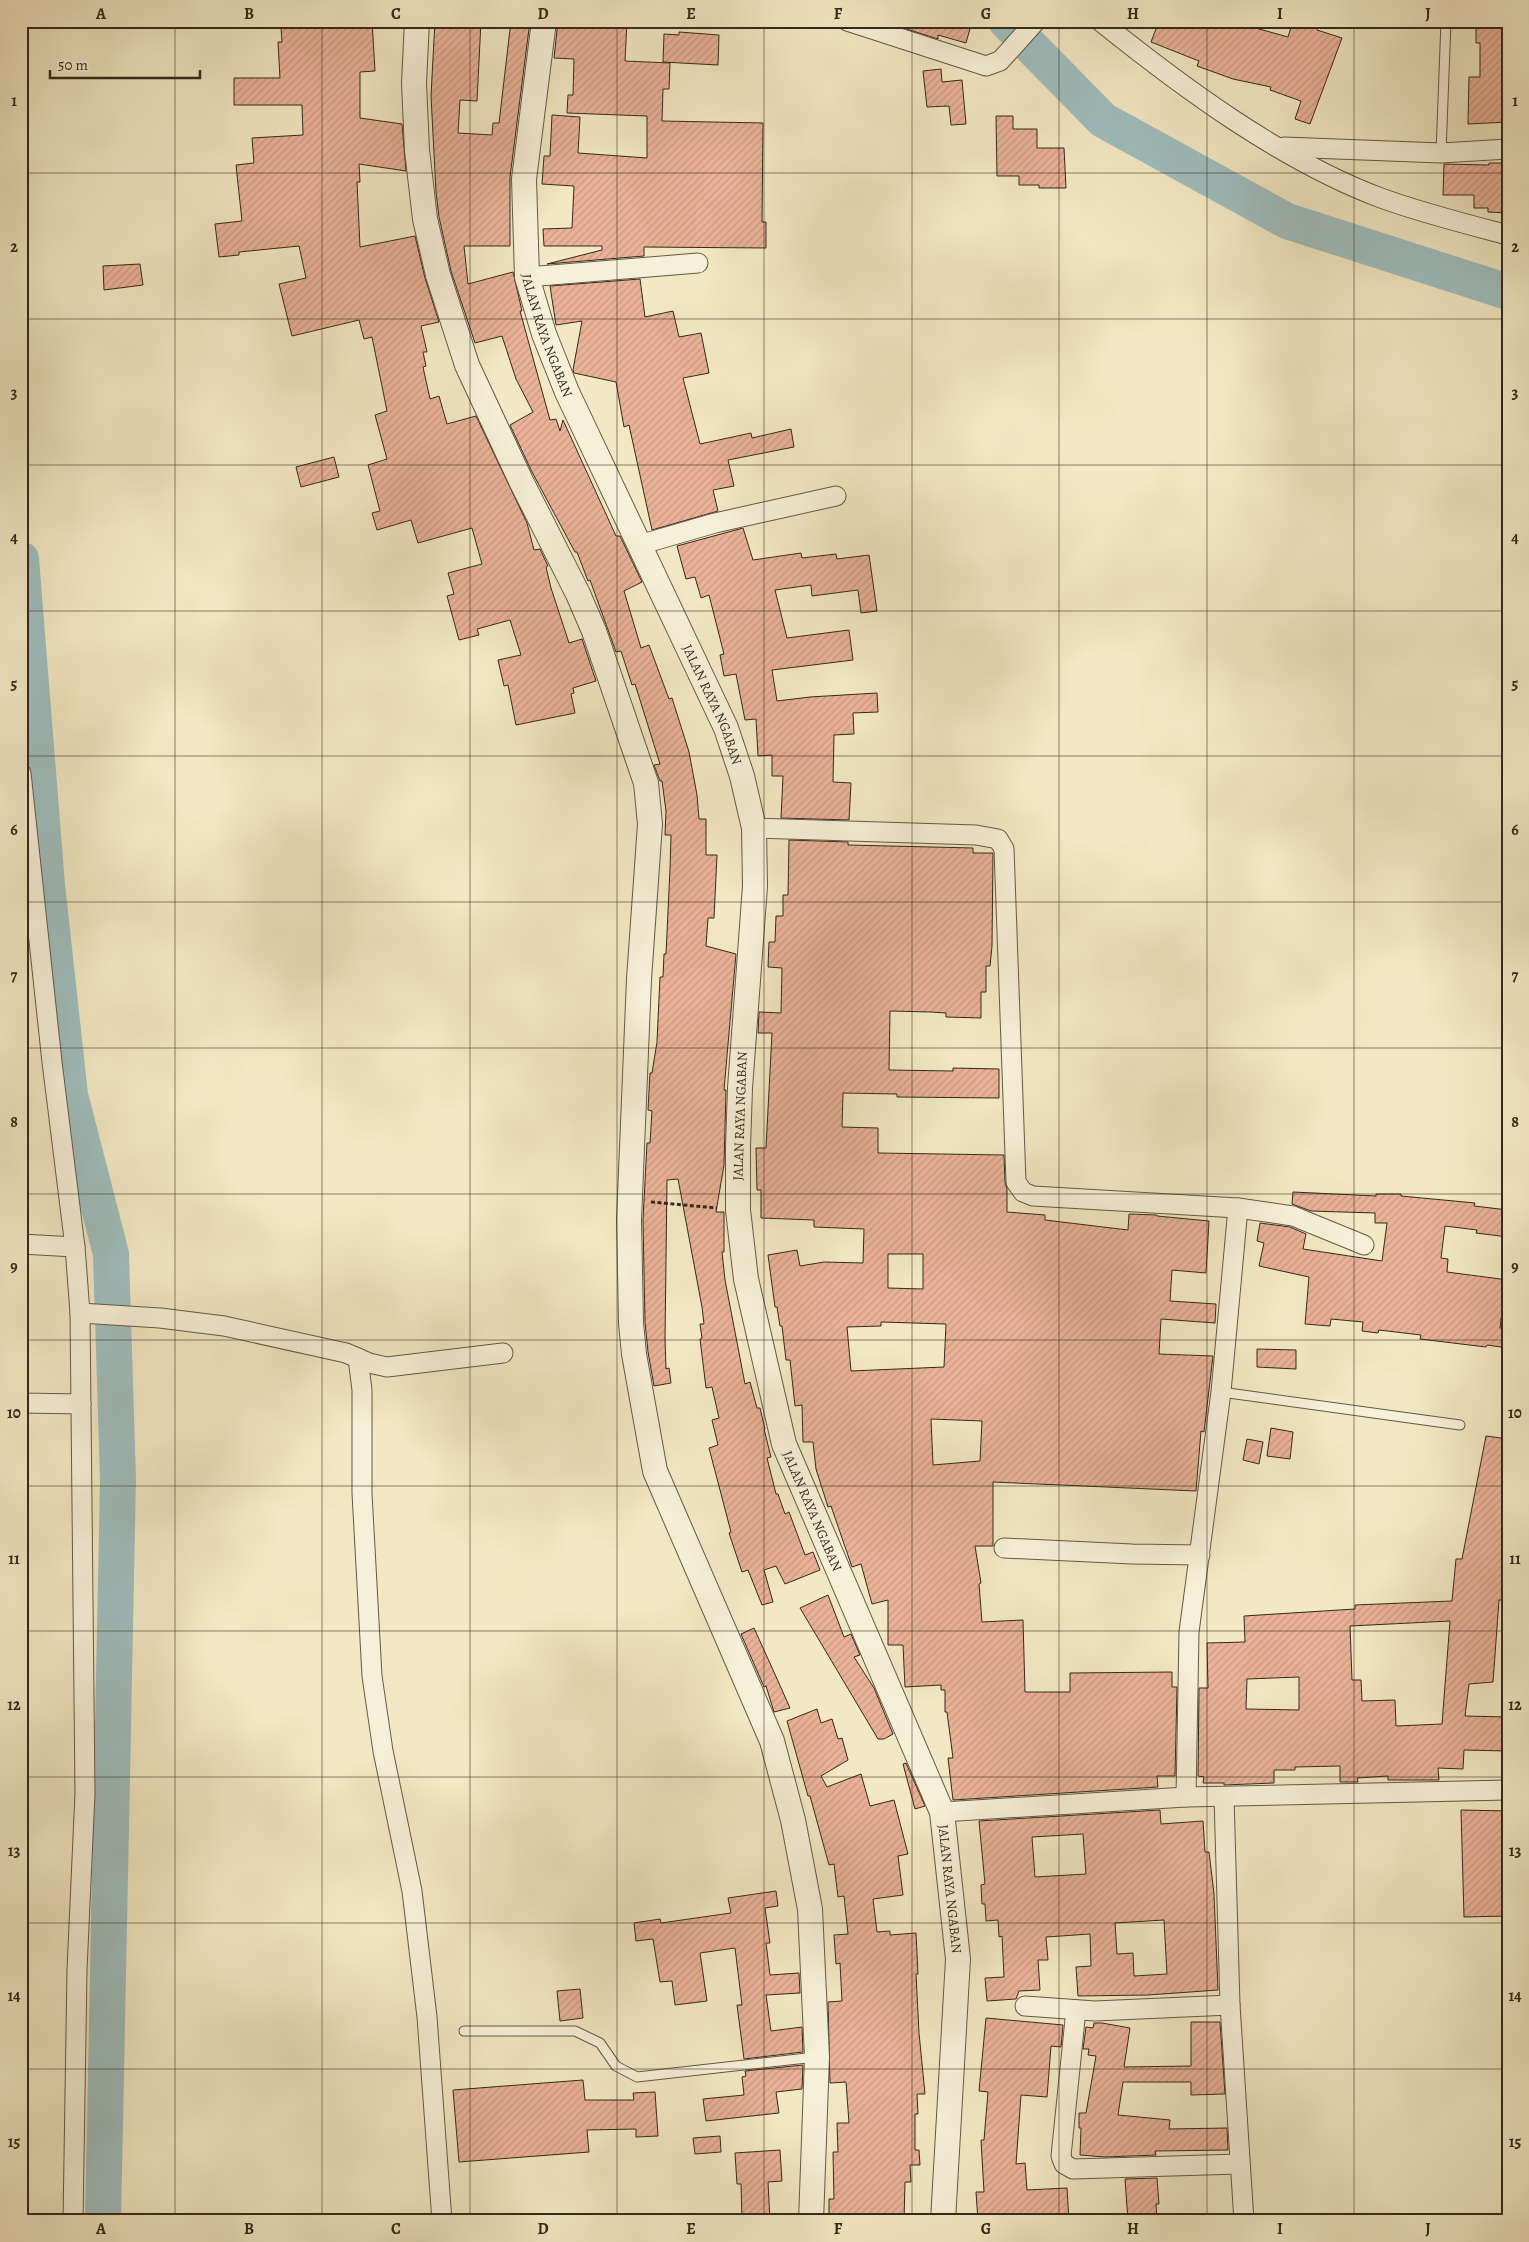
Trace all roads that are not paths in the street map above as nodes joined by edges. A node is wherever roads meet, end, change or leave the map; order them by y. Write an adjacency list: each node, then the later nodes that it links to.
1 (417, 21): 39 (street)
2 (544, 21): 12 (street, JALAN RAYA NGABAN)
3 (847, 21): 4 (street)
4 (1036, 21)
5 (1100, 21): 7 (street)
6 (1446, 21): 9 (lane)
7 (1278, 147): 9 (street); 10 (street)
8 (1508, 149): 9 (street)
9 (1441, 153)
10 (1508, 235)
11 (698, 262): 12 (street)
12 (527, 277): 14 (street, JALAN RAYA NGABAN)
13 (836, 496): 14 (street)
14 (639, 545): 17 (street, JALAN RAYA NGABAN)
15 (21, 773): 16 (street)
16 (23, 824): 21 (street)
17 (754, 828): 18 (street); 34 (street, JALAN RAYA NGABAN)
18 (1238, 1208): 20 (street); 25 (street)
19 (21, 1244): 21 (street)
20 (1364, 1245)
21 (75, 1247): 22 (street)
22 (80, 1313): 24 (street); 27 (street)
23 (504, 1353): 24 (street)
24 (358, 1358): 42 (street)
25 (1221, 1392): 28 (lane); 30 (street)
26 (21, 1403): 27 (street)
27 (81, 1404): 41 (street)
28 (1460, 1425)
29 (1004, 1548): 30 (street)
30 (1200, 1555): 32 (street)
31 (1508, 1790): 33 (street)
32 (1186, 1797): 33 (street); 34 (street)
33 (1224, 1797): 35 (street)
34 (942, 1812): 44 (street, JALAN RAYA NGABAN)
35 (1230, 2005): 37 (street); 40 (street)
36 (1025, 2006): 37 (street)
37 (1076, 2010): 40 (street)
38 (464, 2031): 39 (lane)
39 (816, 2057): 43 (street)
40 (1239, 2164): 45 (street)
41 (73, 2221)
42 (442, 2221)
43 (810, 2221)
44 (943, 2221)
45 (1244, 2221)

